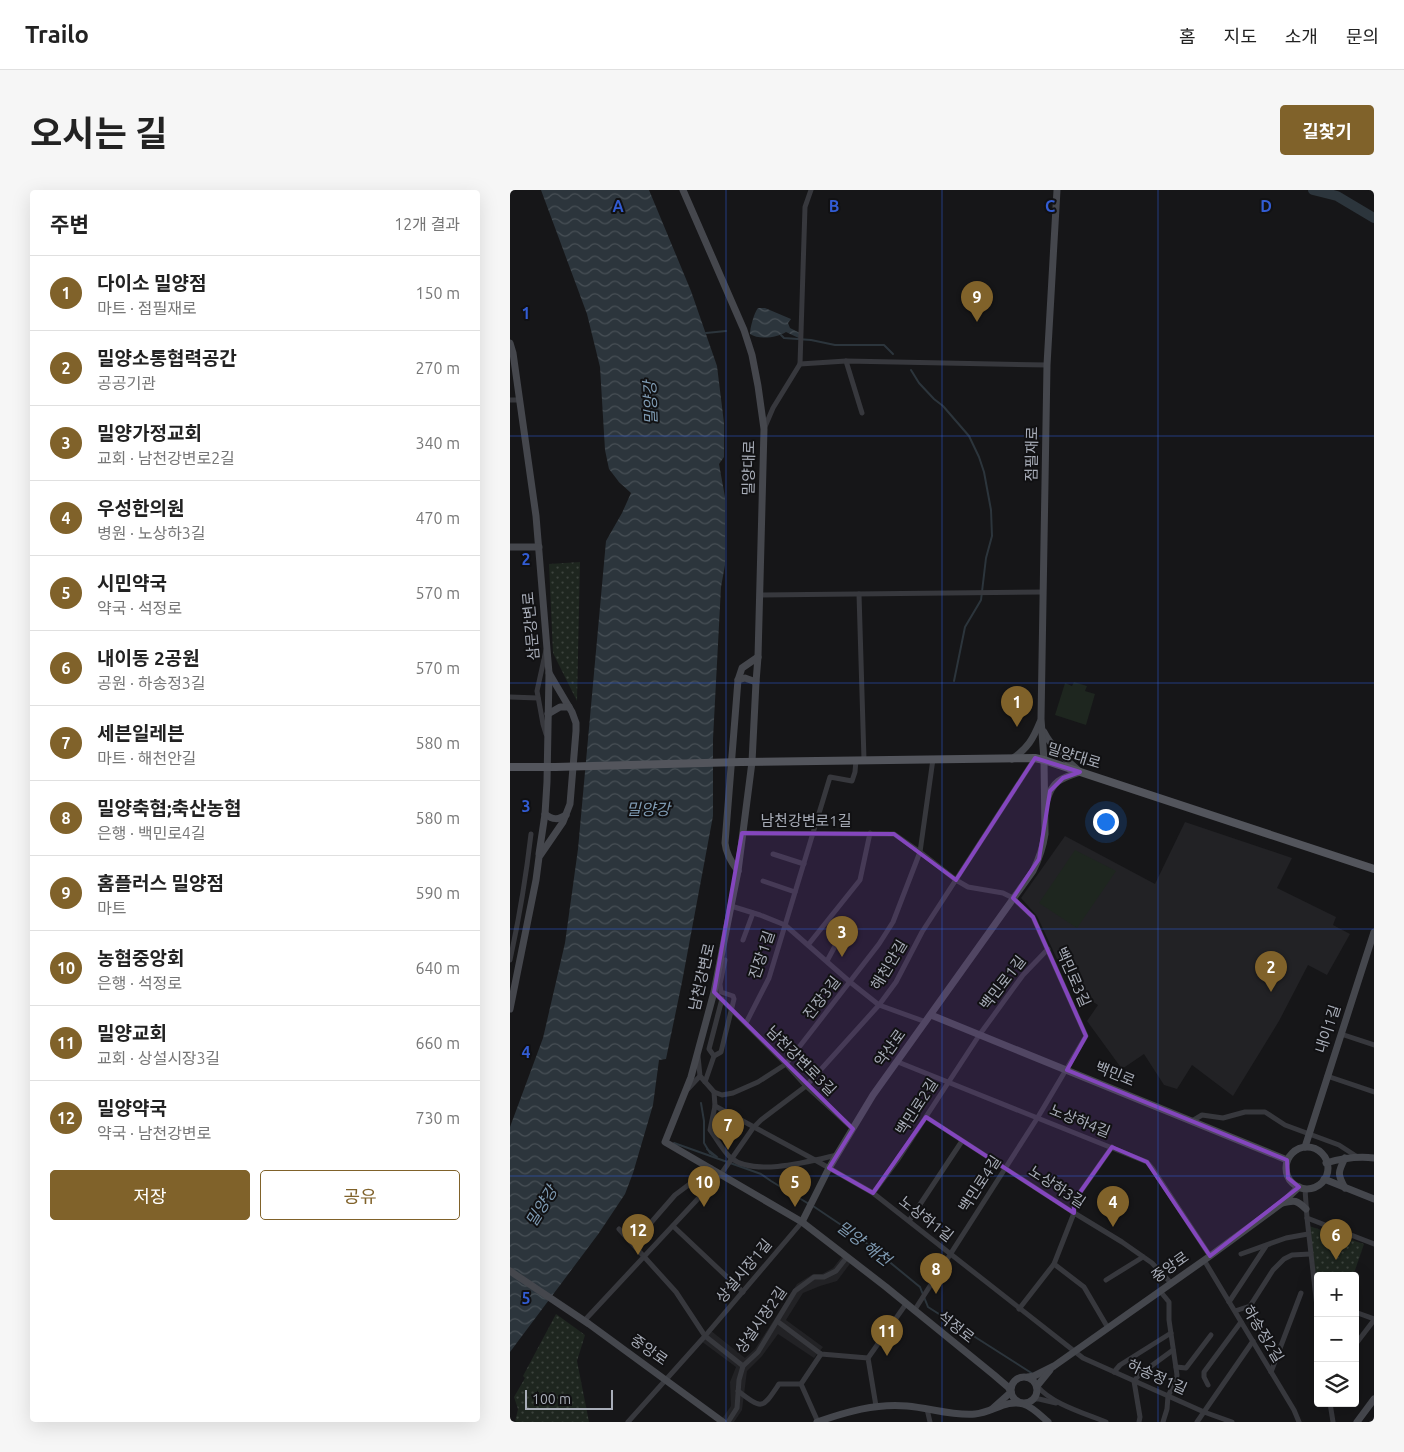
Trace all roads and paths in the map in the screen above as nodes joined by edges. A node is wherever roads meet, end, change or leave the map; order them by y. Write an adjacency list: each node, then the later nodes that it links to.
1 (683, 190): 11 (street, 밀양대로)
2 (811, 190): 6 (street)
3 (1057, 190): 7 (street, 점필재로)
4 (510, 343): 9 (street, 삼문강변로)
5 (846, 361): 6 (street); 7 (street); 10 (street)
6 (800, 364): 11 (street)
7 (1047, 365): 14 (street, 점필재로)
8 (510, 400): 9 (street)
9 (520, 400): 13 (street, 삼문강변로)
10 (862, 413)
11 (764, 429): 16 (street, 밀양대로)
12 (510, 547): 13 (street)
13 (539, 547): 17 (street, 삼문강변로)
14 (1043, 592): 15 (street); 26 (street, 점필재로)
15 (859, 594): 16 (street); 32 (street)
16 (760, 595): 18 (street, 밀양대로)
17 (546, 647): 19 (street, 삼문강변로); 23 (street)
18 (758, 657): 20 (street); 21 (street, 밀양대로)
19 (549, 673): 24 (street, 삼문강변로); 25 (street)
20 (738, 680): 21 (street); 45 (street)
21 (756, 682): 34 (street, 밀양대로)
22 (510, 697): 23 (street)
23 (538, 698): 28 (street)
24 (570, 707): 25 (street); 40 (street, 삼문강변로)
25 (548, 714): 28 (street)
26 (1041, 719): 27 (street, 점필재로); 29 (street, 점필재로)
27 (1042, 727): 33 (street, 점필재로); 37 (street, 점필재로)
28 (547, 737): 36 (street)
29 (1012, 758): 30 (main road, 밀양대로); 31 (main road, 밀양대로)
30 (1035, 758): 33 (main road, 밀양대로); 53 (street, 해천안길)
31 (934, 759): 32 (main road, 밀양대로); 47 (street, 진장3길)
32 (860, 760): 34 (main road, 밀양대로); 42 (street, 진장1길)
33 (1044, 760): 37 (main road, 밀양대로); 38 (street, 약산로)
34 (752, 762): 36 (main road, 밀양대로, bridge); 41 (street, 남천강변로)
35 (510, 767): 36 (main road)
36 (550, 767): 39 (street)
37 (1080, 772): 38 (street, 약산로); 51 (main road, 밀양대로)
38 (1045, 808): 56 (street, 약산로)
39 (545, 814): 40 (street); 49 (street)
40 (566, 815): 49 (street, 삼문강변로)
41 (742, 833): 42 (street, 남천강변로1길); 46 (street, 남천강변로)
42 (814, 833): 43 (street, 남천강변로1길); 50 (street, 진장1길)
43 (870, 833): 47 (street, 남천강변로1길); 63 (street, 남천강변로1길)
44 (530, 834): 65 (street)
45 (725, 843): 46 (street); 52 (street)
46 (741, 845): 52 (street, 남천강변로)
47 (920, 852): 53 (street, 남천강변로1길); 68 (street, 진장3길)
48 (773, 854): 50 (street)
49 (539, 857): 72 (street, 삼문강변로)
50 (804, 864): 55 (street, 진장1길)
51 (1374, 869)
52 (738, 871): 57 (street, 남천강변로)
53 (956, 880): 56 (street); 71 (street, 해천안길)
54 (764, 881): 55 (street)
55 (795, 892): 59 (street, 진장1길)
56 (1013, 898): 64 (street, 백민로3길); 74 (street, 약산로)
57 (731, 906): 58 (street); 69 (street, 남천강변로)
58 (753, 913): 59 (street); 62 (street)
59 (785, 925): 63 (street); 76 (street, 진장1길)
60 (841, 934): 67 (street)
61 (1373, 936): 78 (street, 내이1길)
62 (743, 940)
63 (808, 945): 67 (street)
64 (1048, 949): 77 (street, 백민로1길); 84 (street, 백민로3길)
65 (510, 960)
66 (725, 960): 73 (street, 남천강변로3길)
67 (827, 961): 68 (street)
68 (850, 982): 71 (street); 83 (street, 진장3길)
69 (714, 992): 70 (street, 남천강변로3길); 80 (street, 남천강변로)
70 (722, 999): 73 (street, 남천강변로3길); 81 (street)
71 (879, 1005): 75 (street); 89 (street, 해천안길)
72 (510, 1009)
73 (732, 1009): 76 (street, 남천강변로3길); 81 (street)
74 (931, 1015): 75 (street, 약산로); 77 (street, 백민로)
75 (926, 1022): 82 (street, 약산로)
76 (746, 1023): 83 (street, 남천강변로3길)
77 (980, 1034): 84 (street, 백민로); 88 (street, 백민로2길)
78 (1341, 1034): 79 (street); 86 (street, 내이1길)
79 (1374, 1045)
80 (697, 1054): 85 (street); 90 (street, 남천강변로)
81 (714, 1056): 87 (street)
82 (898, 1062): 88 (street, 노상하4길); 98 (street, 약산로)
83 (786, 1064): 89 (street, 남천강변로3길); 91 (street, 진장3길)
84 (1067, 1070): 95 (street, 백민로4길); 96 (street, 백민로)
85 (700, 1076): 87 (street); 90 (street)
86 (1328, 1076): 92 (street); 99 (street, 내이1길)
87 (705, 1082): 91 (street)
88 (948, 1083): 94 (street, 백민로2길); 95 (street, 노상하4길)
89 (806, 1086): 97 (street, 해천안길); 98 (street, 남천강변로3길)
90 (685, 1092): 111 (street, 남천강변로)
91 (714, 1092): 93 (street)
92 (1374, 1092)
93 (715, 1106): 97 (street, 노상하1길); 105 (street)
94 (926, 1117): 100 (street, 노상하3길); 118 (street, 백민로2길)
95 (1038, 1117): 101 (street, 노상하4길); 113 (street, 백민로4길)
96 (1192, 1121): 99 (street); 109 (street, 백민로)
97 (753, 1128): 105 (street, 해천안길); 108 (street, 노상하1길)
98 (853, 1129): 103 (street, 약산로)
99 (1309, 1135): 102 (street, 내이1길); 104 (street)
100 (962, 1141): 113 (street, 노상하3길); 124 (street)
101 (1112, 1147): 122 (street); 138 (street, 노상하4길)
102 (1305, 1147): 109 (street); 110 (street)
103 (838, 1155): 108 (street); 112 (street, 약산로)
104 (1356, 1156): 106 (street); 107 (street)
105 (732, 1158): 108 (street); 114 (street, 해천안길)
106 (1345, 1158): 110 (street); 117 (street)
107 (1374, 1158)
108 (815, 1160): 112 (street, 노상하1길)
109 (1287, 1160): 116 (street)
110 (1326, 1162): 115 (street)
111 (710, 1168): 114 (street, 남천강변로); 129 (street)
112 (830, 1168): 118 (street, 노상하1길); 125 (street, 약산로)
113 (1005, 1168): 122 (street, 노상하3길); 132 (street, 백민로4길)
114 (721, 1174): 125 (street, 석정로); 126 (street)
115 (1324, 1179): 116 (street); 117 (street)
116 (1302, 1188): 120 (street, 중앙로); 121 (street)
117 (1346, 1188): 119 (street)
118 (873, 1193): 124 (street, 노상하1길)
119 (1374, 1199)
120 (1282, 1203): 121 (street); 138 (street, 중앙로)
121 (1306, 1209): 123 (street)
122 (1074, 1213): 137 (street, 노상하3길); 139 (street)
123 (1306, 1218): 128 (street); 130 (street)
124 (909, 1221): 132 (street, 노상하1길)
125 (802, 1222): 136 (street, 석정로); 145 (street, 상설시장1길)
126 (673, 1226): 135 (street); 145 (street)
127 (619, 1229): 129 (street)
128 (1308, 1234): 131 (street); 134 (street)
129 (632, 1242): 135 (street)
130 (1374, 1244)
131 (1266, 1245): 133 (street); 147 (street)
132 (951, 1254): 149 (street, 노상하1길); 150 (street, 백민로4길)
133 (1241, 1254)
134 (1310, 1254): 143 (street); 151 (street)
135 (644, 1256): 154 (street); 160 (street)
136 (847, 1257): 148 (street, 석정로); 155 (street, 상설시장2길)
137 (1143, 1257): 141 (street); 142 (street, 노상하3길)
138 (1207, 1258): 142 (street, 중앙로); 147 (street, 하송정2길)
139 (1054, 1264): 149 (street); 157 (street)
140 (510, 1271): 154 (street, 중앙로)
141 (1106, 1280)
142 (1171, 1283): 144 (street, 중앙로)
143 (1314, 1284)
144 (1160, 1291): 157 (street, 중앙로); 158 (street)
145 (743, 1292): 160 (street, 상설시장1길)
146 (1301, 1293): 171 (street)
147 (1229, 1302): 151 (street, 하송정2길)
148 (906, 1304): 150 (street, 석정로); 166 (street)
149 (1019, 1309): 164 (street, 노상하1길)
150 (915, 1310): 172 (street, 석정로)
151 (1235, 1312): 156 (street, 하송정2길)
152 (1359, 1313): 153 (street)
153 (1374, 1319): 161 (street)
154 (584, 1321): 175 (street, 중앙로)
155 (777, 1321): 165 (street); 167 (street, 상설시장2길)
156 (1241, 1322): 162 (street, 하송정2길); 178 (street)
157 (1108, 1328): 164 (street, 중앙로)
158 (1171, 1334): 163 (street); 170 (street)
159 (1211, 1335): 169 (street)
160 (705, 1336): 167 (street); 175 (street, 상설시장1길)
161 (1359, 1340)
162 (1253, 1341): 171 (street, 하송정2길); 191 (street)
163 (1173, 1350): 169 (street); 176 (street)
164 (1073, 1351): 168 (street, 중앙로); 170 (street, 하송정1길)
165 (821, 1354): 166 (street); 177 (street)
166 (868, 1358): 187 (street)
167 (743, 1366): 180 (street, 상설시장2길)
168 (1054, 1366): 173 (street); 179 (street)
169 (1176, 1367): 182 (street)
170 (1114, 1372): 176 (street, 하송정1길)
171 (1271, 1372): 203 (street, 하송정2길)
172 (994, 1375): 174 (street); 181 (street, 석정로)
173 (1028, 1377): 174 (street); 179 (street)
174 (1018, 1378): 181 (street)
175 (667, 1380): 192 (street, 상설시장1길); 194 (street, 중앙로)
176 (1134, 1381): 182 (street, 하송정1길); 199 (street)
177 (801, 1384): 180 (street); 196 (street)
178 (1208, 1385)
179 (1037, 1386): 183 (street); 186 (street)
180 (738, 1391): 195 (street, 상설시장2길)
181 (1011, 1392): 185 (street); 190 (street)
182 (1168, 1396): 191 (street, 하송정1길); 200 (street)
183 (1034, 1399): 185 (street); 186 (street); 193 (street)
184 (1374, 1399): 205 (street)
185 (1022, 1403): 190 (street); 193 (street)
186 (1062, 1404): 198 (street)
187 (876, 1406): 189 (street); 196 (street)
188 (1331, 1407): 204 (street)
189 (927, 1409): 190 (street); 197 (street)
190 (992, 1409)
191 (1204, 1412): 201 (street); 202 (street, 하송정1길)
192 (632, 1421)
193 (1047, 1421)
194 (723, 1422)
195 (728, 1422)
196 (818, 1422)
197 (930, 1422)
198 (1106, 1422)
199 (1139, 1422)
200 (1163, 1422)
201 (1197, 1422)
202 (1232, 1422)
203 (1299, 1422)
204 (1333, 1422)
205 (1357, 1422)

